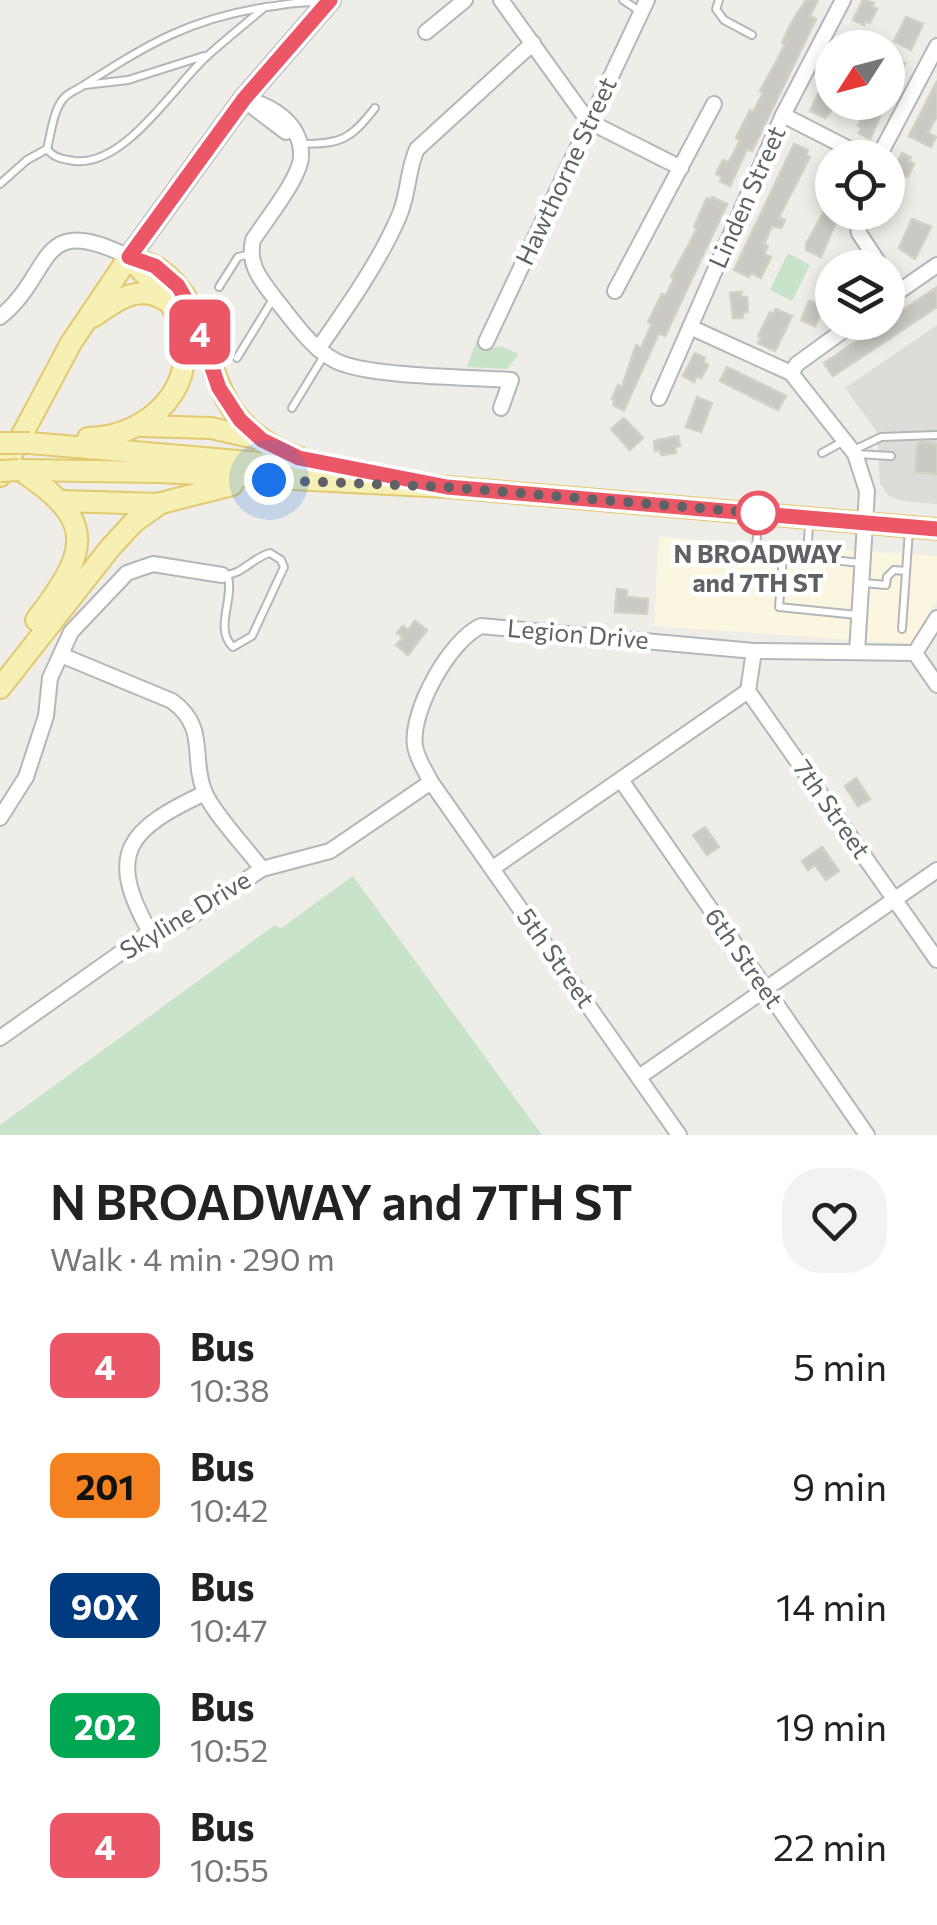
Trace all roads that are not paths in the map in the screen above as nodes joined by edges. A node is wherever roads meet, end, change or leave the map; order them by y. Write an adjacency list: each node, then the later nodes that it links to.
1 (465, 0): 9 (street)
2 (500, 0): 11 (street)
3 (623, 0): 7 (lane)
4 (718, 0): 10 (lane)
5 (843, 0): 18 (street, Linden Street)
6 (328, 2): 8 (lane); 15 (main road)
7 (644, 6): 19 (street, Hawthorne Street)
8 (265, 7): 13 (lane); 14 (lane)
9 (426, 32)
10 (752, 35)
11 (533, 43): 19 (street); 39 (street)
12 (936, 49): 21 (street)
13 (210, 55): 14 (lane); 23 (lane)
14 (84, 85): 23 (lane)
15 (244, 99): 22 (street); 27 (main road)
16 (714, 104): 24 (street)
17 (375, 108): 22 (lane)
18 (783, 115): 20 (street); 36 (street, Linden Street)
19 (588, 121): 24 (street); 38 (street, Hawthorne Street)
20 (832, 140)
21 (888, 140)
22 (298, 144): 26 (street)
23 (47, 149): 25 (lane)
24 (682, 168): 31 (street)
25 (0, 184)
26 (251, 254): 29 (lane); 32 (street)
27 (129, 257): 33 (main road); 34 (street); 35 (main road); 47 (main road)
28 (937, 265): 30 (street)
29 (219, 287)
30 (905, 288)
31 (615, 291)
32 (274, 297): 39 (street); 40 (lane)
33 (171, 304): 35 (main road); 45 (main road)
34 (0, 318)
35 (82, 326): 54 (main road)
36 (690, 327): 41 (street); 42 (street, Linden Street)
37 (830, 340): 41 (street)
38 (486, 342)
39 (322, 352): 43 (lane); 44 (street)
40 (237, 358)
41 (790, 374): 50 (street)
42 (659, 398)
43 (292, 408)
44 (501, 408)
45 (142, 426): 47 (main road); 49 (main road)
46 (937, 435): 50 (lane)
47 (262, 440): 53 (main road)
48 (0, 443): 49 (main road, bridge)
49 (30, 443): 53 (main road)
50 (851, 448): 51 (lane); 52 (lane); 61 (street)
51 (822, 453)
52 (890, 456)
53 (356, 471): 56 (main road)
54 (6, 472): 55 (main road); 57 (main road)
55 (269, 480): 56 (main road); 58 (main road)
56 (447, 487): 59 (main road)
57 (62, 501): 58 (main road); 77 (main road)
58 (161, 504): 79 (main road)
59 (758, 513): 60 (main road); 64 (lane)
60 (809, 518): 61 (main road); 66 (lane)
61 (864, 523): 62 (main road); 66 (street)
62 (909, 527): 63 (main road); 67 (lane)
63 (937, 529)
64 (756, 552)
65 (783, 555): 70 (lane)
66 (861, 563): 69 (street)
67 (906, 571): 69 (lane); 72 (lane)
68 (225, 576): 68 (lane); 76 (street)
69 (860, 583): 70 (street)
70 (859, 615): 74 (street)
71 (937, 618): 75 (street)
72 (902, 629)
73 (754, 651): 74 (street, Legion Drive); 80 (street); 82 (street, Legion Drive)
74 (857, 652): 75 (street, Legion Drive)
75 (915, 652): 78 (street)
76 (62, 656): 83 (street); 84 (street)
77 (0, 667)
78 (937, 686)
79 (0, 688)
80 (748, 690): 81 (street); 88 (street, 7th Street)
81 (621, 780): 85 (street); 91 (street, 6th Street)
82 (431, 782): 85 (street, 5th Street); 86 (street, Skyline Drive)
83 (205, 793): 86 (street); 89 (street)
84 (0, 818)
85 (493, 868): 93 (street, 5th Street)
86 (262, 869): 89 (street, Skyline Drive)
87 (937, 870): 88 (street)
88 (895, 899): 90 (street, 7th Street); 91 (street)
89 (150, 932): 92 (street, Skyline Drive)
90 (937, 960)
91 (766, 988): 93 (street); 95 (street, 6th Street)
92 (0, 1038)
93 (639, 1077): 94 (street, 5th Street)
94 (679, 1135)
95 (867, 1135)

